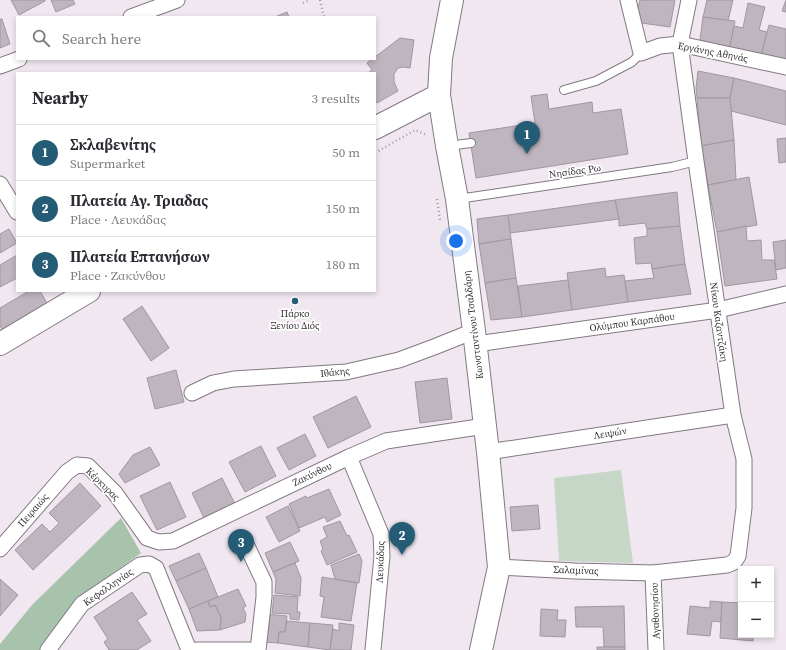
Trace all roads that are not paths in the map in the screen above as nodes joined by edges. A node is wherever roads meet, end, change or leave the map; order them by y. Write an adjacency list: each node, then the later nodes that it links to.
1 (177, 0): 5 (street)
2 (452, 0): 12 (street, Κωνσταντίνου Τσαλδάρη)
3 (628, 0): 7 (street)
4 (689, 0): 6 (street, Νίκου Καζαντζάκη)
5 (134, 16)
6 (680, 44): 7 (street, Εργάνης Αθηνάς); 10 (street, Εργάνης Αθηνάς); 16 (street, Νίκου Καζαντζάκη)
7 (641, 53): 11 (lane)
8 (16, 60): 9 (street)
9 (0, 66)
10 (786, 67)
11 (564, 90)
12 (439, 95): 13 (street); 14 (street, Κωνσταντίνου Τσαλδάρη)
13 (376, 127)
14 (439, 142): 15 (lane); 18 (street, Κωνσταντίνου Τσαλδάρη)
15 (471, 143)
16 (696, 161): 18 (lane, Νησίδας Ρω); 22 (street, Νίκου Καζαντζάκη)
17 (0, 184): 19 (street)
18 (457, 199): 23 (street, Κωνσταντίνου Τσαλδάρη)
19 (16, 210)
20 (76, 294): 24 (street)
21 (786, 294): 22 (street, Ολύμπου Καρπάθου)
22 (718, 310): 23 (street, Ολύμπου Καρπάθου); 26 (street, Νίκου Καζαντζάκη)
23 (475, 337): 25 (street, Ιθάκης); 27 (street, Κωνσταντίνου Τσαλδάρη)
24 (0, 344)
25 (192, 393)
26 (733, 414): 28 (street, Λειψών); 35 (street, Νίκου Καζαντζάκη)
27 (485, 426): 28 (street, Κωνσταντίνου Τσαλδάρη); 29 (street, Ζακύνθου)
28 (488, 452): 34 (street, Κωνσταντίνου Τσαλδάρη)
29 (349, 457): 31 (street, Ζακύνθου); 41 (street, Λευκάδας)
30 (67, 472): 31 (street, Κέρκυρας); 33 (street, Πειραιώς)
31 (146, 538)
32 (245, 542): 40 (street)
33 (0, 549)
34 (499, 567): 35 (street, Σαλαμίνας); 42 (street, Κωνσταντίνου Τσαλδάρη)
35 (653, 573): 43 (street, Αγαθονησίου)
36 (48, 650): 37 (street, Κεφαλληνίας)
37 (189, 650)
38 (196, 650): 39 (street)
39 (252, 650)
40 (258, 650)
41 (373, 650)
42 (481, 650)
43 (656, 650)

